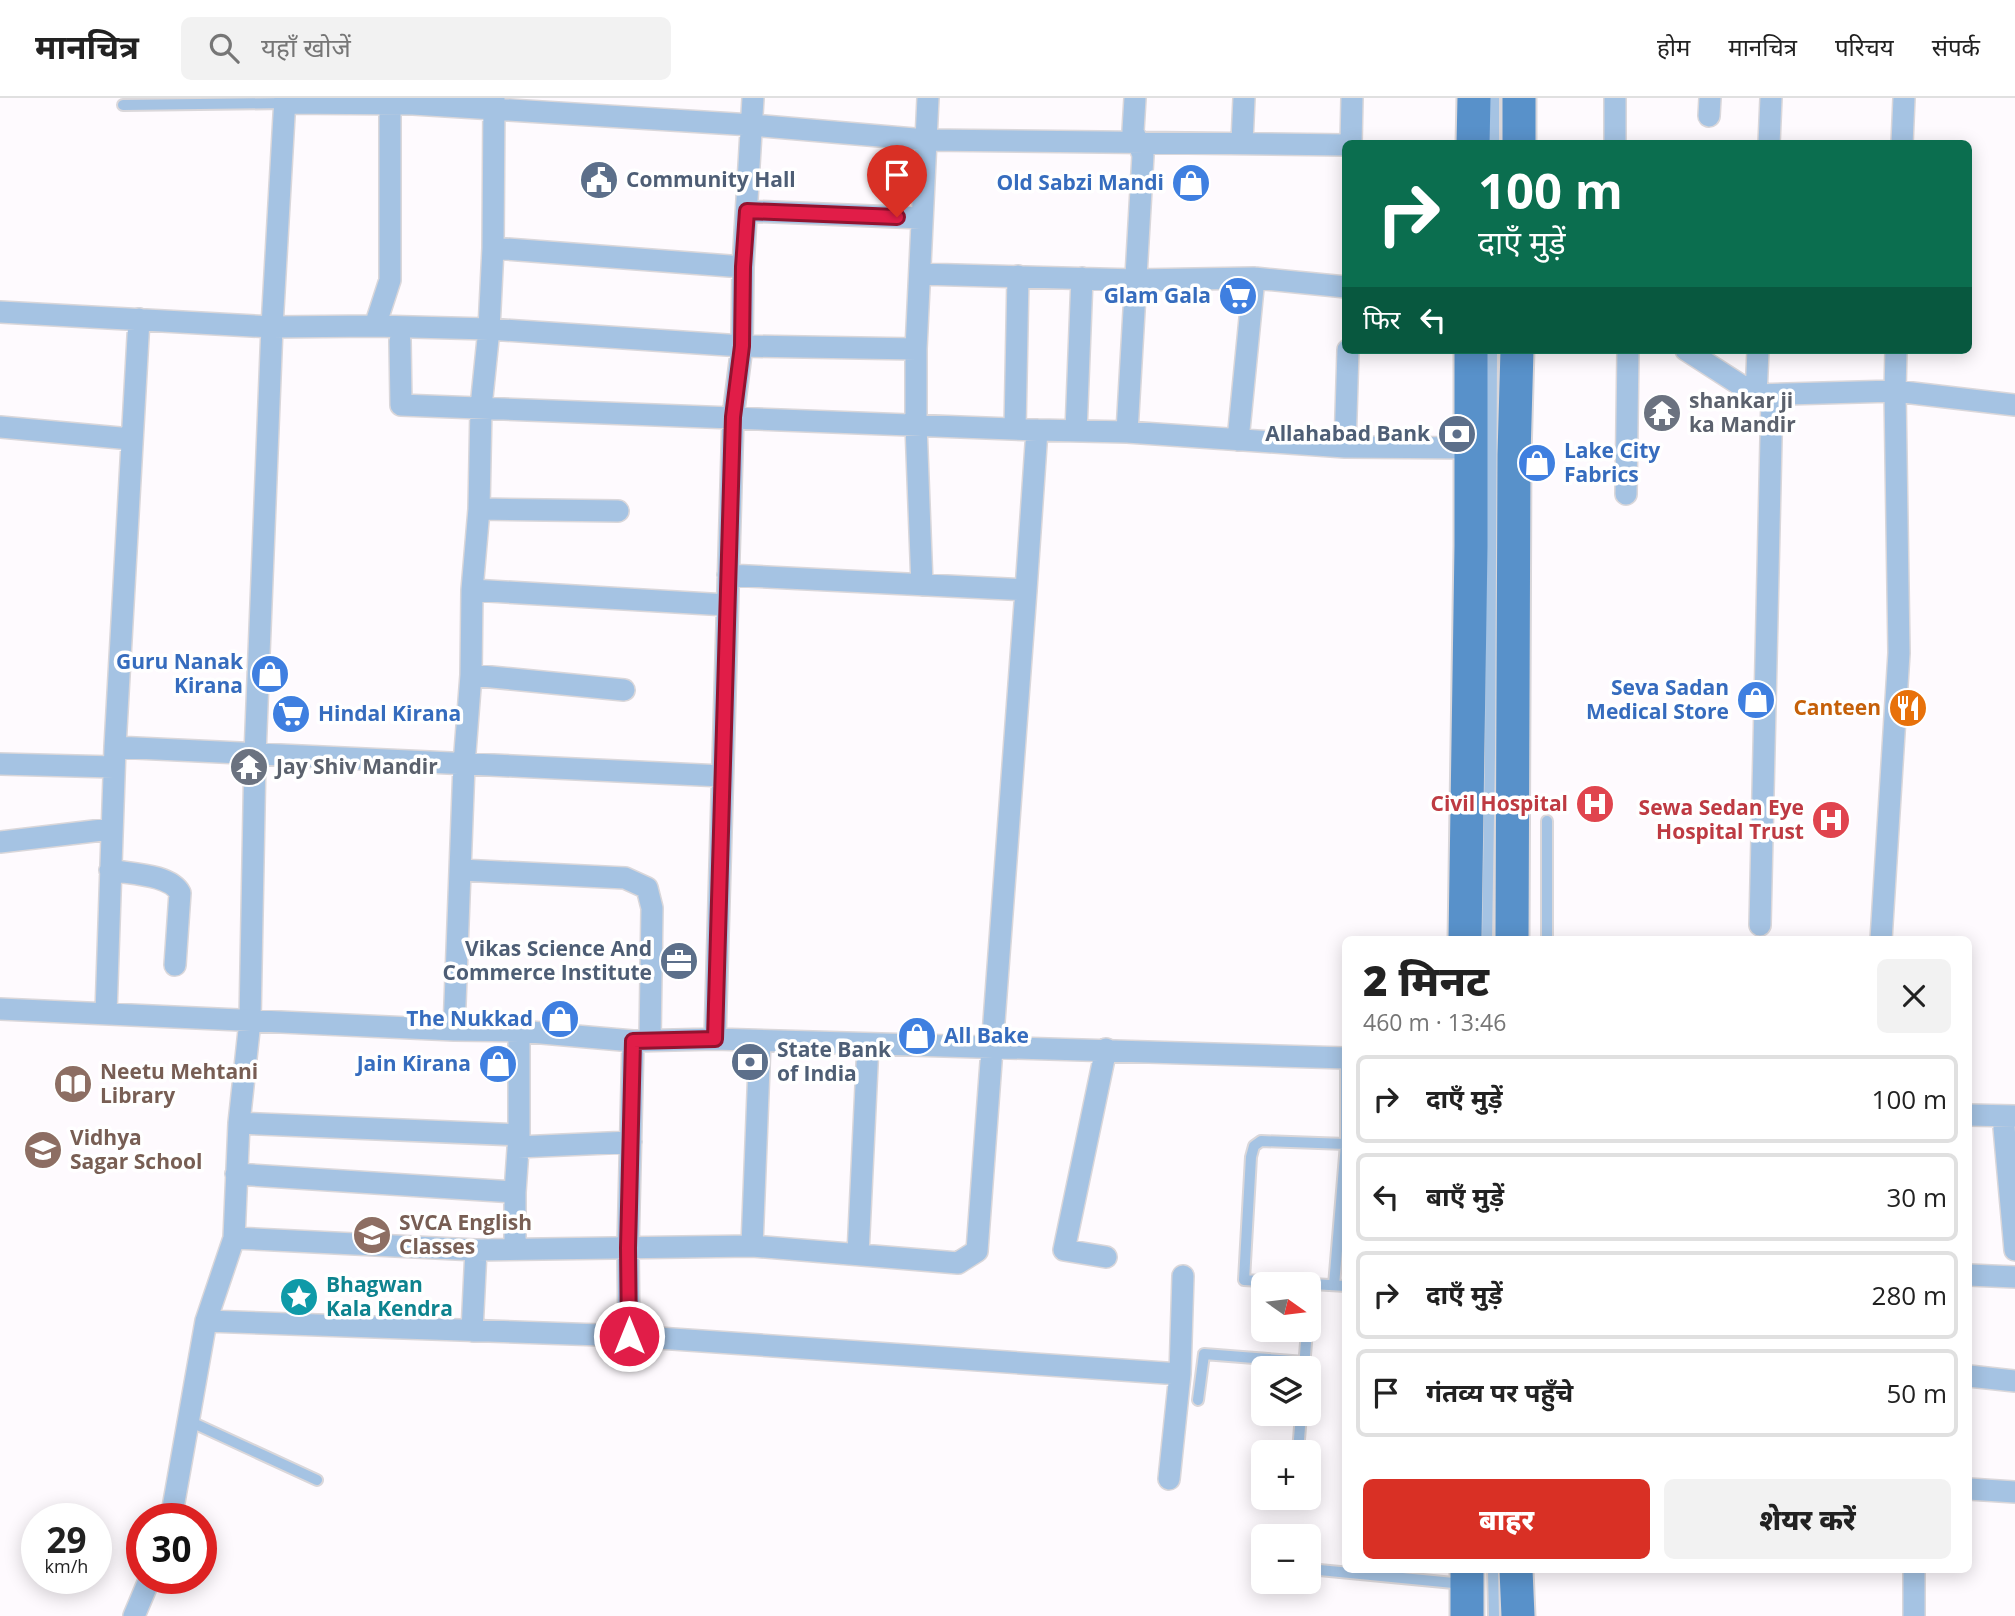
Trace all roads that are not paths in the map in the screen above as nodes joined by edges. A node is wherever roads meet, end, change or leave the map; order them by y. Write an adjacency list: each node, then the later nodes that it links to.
1 (753, 98): 17 (street)
2 (928, 98): 18 (street)
3 (1135, 98): 26 (street)
4 (1244, 98): 27 (street)
5 (1352, 98): 19 (street)
6 (1474, 98): 20 (main road)
7 (1494, 98): 21 (lane)
8 (1519, 98): 22 (main road)
9 (1615, 98): 23 (street)
10 (1771, 98): 24 (street)
11 (1903, 98): 25 (street)
12 (285, 101): 14 (street); 16 (lane); 42 (street)
13 (413, 101): 14 (street); 15 (street)
14 (390, 104): 41 (street)
15 (494, 104): 17 (street); 31 (street)
16 (123, 105)
17 (752, 125): 18 (street); 29 (street)
18 (926, 140): 26 (street); 30 (street)
19 (1352, 140)
20 (1474, 140)
21 (1494, 140)
22 (1519, 140)
23 (1615, 140)
24 (1769, 140)
25 (1902, 140)
26 (1137, 141): 27 (street); 37 (street)
27 (1242, 142): 28 (street)
28 (1342, 145)
29 (747, 211): 30 (street); 32 (street)
30 (921, 218): 33 (street)
31 (494, 247): 32 (street); 43 (street)
32 (743, 267): 45 (street)
33 (920, 274): 34 (street); 46 (street)
34 (1018, 276): 35 (street); 62 (street)
35 (1082, 278): 37 (street); 64 (street)
36 (1254, 278): 37 (street); 38 (street); 67 (street)
37 (1136, 280): 65 (street)
38 (1342, 287)
39 (0, 312): 40 (street)
40 (139, 319): 42 (street); 66 (street)
41 (375, 326): 42 (street); 43 (street)
42 (272, 327): 80 (street)
43 (489, 329): 45 (street); 58 (street)
44 (400, 341): 58 (street)
45 (742, 346): 46 (street); 59 (street)
46 (916, 349): 60 (street)
47 (1348, 354): 68 (street)
48 (1471, 354): 69 (main road)
49 (1492, 354): 92 (lane)
50 (1517, 354): 93 (main road)
51 (1628, 354): 70 (street)
52 (1693, 354): 56 (street)
53 (1759, 354): 56 (street)
54 (1896, 354): 55 (street)
55 (1895, 391): 56 (street); 57 (street); 95 (street)
56 (1764, 395): 90 (street)
57 (2015, 405)
58 (481, 407): 59 (street); 71 (street)
59 (733, 417): 60 (street); 73 (street)
60 (916, 425): 62 (street); 74 (street)
61 (0, 427): 66 (street)
62 (1015, 429): 63 (street)
63 (1037, 430): 64 (street); 76 (street)
64 (1076, 431): 65 (street)
65 (1127, 432): 67 (street)
66 (131, 439): 81 (street)
67 (1238, 440): 68 (street)
68 (1345, 447): 69 (street)
69 (1471, 448): 91 (main road)
70 (1626, 494)
71 (479, 509): 72 (street); 75 (street)
72 (618, 511)
73 (728, 575): 74 (street); 77 (street)
74 (922, 585): 76 (street)
75 (472, 590): 77 (street); 78 (street)
76 (1026, 590): 106 (street)
77 (727, 605): 84 (street)
78 (471, 675): 79 (street); 83 (street)
79 (624, 690)
80 (255, 755): 81 (street); 83 (street); 99 (street)
81 (114, 757): 82 (street); 86 (street)
82 (0, 764)
83 (464, 765): 84 (street); 89 (street)
84 (722, 776): 102 (street)
85 (1547, 821): 94 (lane)
86 (111, 829): 87 (street); 88 (street)
87 (0, 842)
88 (110, 870): 96 (street); 98 (street)
89 (461, 870): 100 (street); 103 (street)
90 (1760, 925)
91 (1465, 936)
92 (1487, 936)
93 (1512, 936)
94 (1547, 936)
95 (1881, 936)
96 (175, 965)
97 (0, 1010): 98 (street)
98 (106, 1013): 99 (street)
99 (250, 1021): 100 (street); 111 (street)
100 (454, 1030): 101 (street)
101 (519, 1031): 103 (street); 112 (street)
102 (715, 1039): 103 (street); 104 (street)
103 (641, 1041): 113 (street)
104 (760, 1041): 105 (street); 119 (street)
105 (868, 1044): 106 (street); 124 (street)
106 (993, 1047): 107 (street); 124 (street)
107 (1106, 1049): 108 (street); 125 (street)
108 (1342, 1058)
109 (1972, 1115): 110 (street)
110 (2009, 1116): 123 (street)
111 (239, 1122): 112 (street); 115 (street)
112 (518, 1141): 113 (street); 116 (street)
113 (631, 1142): 120 (street)
114 (1342, 1144): 129 (lane)
115 (236, 1174): 116 (street); 117 (street)
116 (514, 1192): 121 (street)
117 (234, 1238): 122 (street); 132 (street)
118 (1342, 1238): 131 (lane)
119 (752, 1245): 120 (street); 124 (street)
120 (628, 1248): 121 (street); 134 (street)
121 (515, 1249): 122 (street)
122 (475, 1250): 133 (street)
123 (2015, 1250)
124 (858, 1254)
125 (1106, 1256)
126 (1972, 1275): 128 (street)
127 (1183, 1276): 136 (street)
128 (2015, 1277)
129 (1251, 1280)
130 (1321, 1284): 131 (lane)
131 (1340, 1285)
132 (206, 1321): 133 (street); 140 (street)
133 (472, 1332): 134 (street)
134 (629, 1336): 136 (street)
135 (1251, 1359): 139 (lane)
136 (1180, 1374): 141 (street)
137 (1972, 1376): 138 (street)
138 (2015, 1381)
139 (1198, 1400)
140 (189, 1421): 142 (lane); 145 (street)
141 (1168, 1479)
142 (317, 1480)
143 (1972, 1489): 144 (street)
144 (2015, 1492)
145 (174, 1503)
146 (1321, 1570): 147 (lane)
147 (1342, 1572)
148 (1350, 1573): 151 (lane)
149 (1516, 1573): 155 (main road)
150 (1914, 1573): 156 (street)
151 (1474, 1585): 154 (lane)
152 (143, 1594): 153 (street)
153 (134, 1616)
154 (1494, 1616)
155 (1518, 1616)
156 (1914, 1616)

